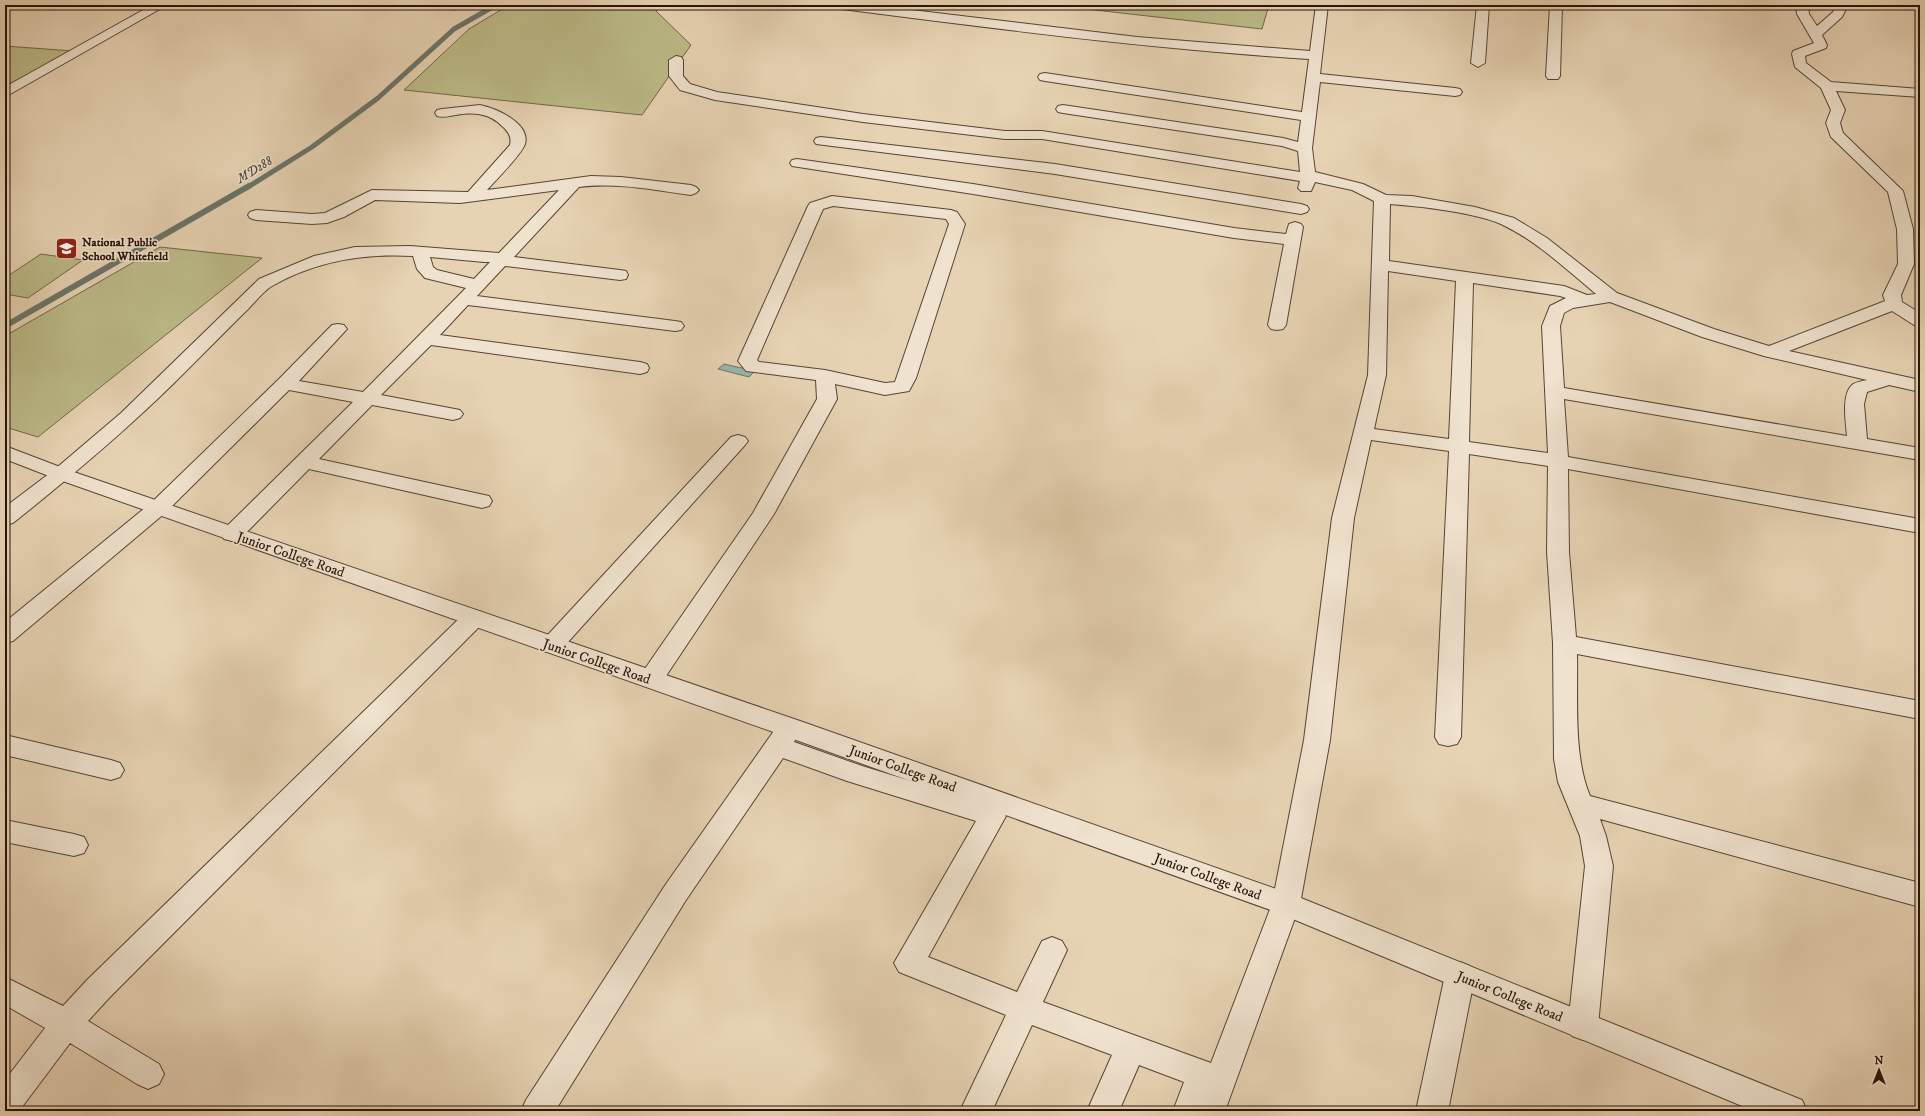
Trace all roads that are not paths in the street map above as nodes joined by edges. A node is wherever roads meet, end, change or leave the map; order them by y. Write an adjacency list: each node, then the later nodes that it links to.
1 (161, 5): 16 (street)
2 (842, 5): 9 (street)
3 (1322, 5): 9 (street)
4 (1483, 5): 11 (street)
5 (1556, 5): 12 (street)
6 (1802, 5): 8 (street)
7 (1842, 5): 8 (street)
8 (1816, 34): 15 (street)
9 (1316, 56): 14 (street)
10 (676, 60): 25 (street)
11 (1478, 63)
12 (1553, 76)
13 (1044, 77): 21 (street)
14 (1313, 77): 17 (street); 21 (street)
15 (1826, 86): 18 (street); 42 (street)
16 (5, 92)
17 (1455, 92)
18 (1919, 94)
19 (1063, 109): 23 (street)
20 (442, 113): 28 (street)
21 (1309, 117): 23 (street)
22 (822, 141): 30 (street)
23 (1305, 148): 25 (street)
24 (797, 163): 32 (street)
25 (1309, 176): 29 (street); 30 (street)
26 (575, 182): 27 (street); 28 (street); 34 (street)
27 (691, 190)
28 (472, 196): 31 (street)
29 (1382, 199): 35 (street); 39 (street)
30 (1301, 209): 32 (street)
31 (256, 215)
32 (1292, 240): 44 (street)
33 (420, 252): 34 (street); 38 (street); 66 (street)
34 (501, 259): 36 (street); 38 (street)
35 (1380, 265): 37 (street); 58 (street)
36 (620, 275)
37 (1465, 277): 41 (street); 61 (street)
38 (476, 285): 40 (street)
39 (1611, 297): 41 (street); 48 (street)
40 (463, 299): 45 (street); 47 (street)
41 (1584, 300): 55 (street)
42 (1894, 304): 43 (street); 48 (street)
43 (1920, 321)
44 (1278, 325)
45 (674, 326)
46 (338, 329): 53 (street)
47 (426, 339): 49 (street); 56 (street)
48 (1770, 352): 52 (street)
49 (640, 368)
50 (1920, 371): 52 (street)
51 (825, 376): 51 (street); 76 (street)
52 (1889, 378): 54 (street); 60 (street)
53 (285, 384): 56 (street); 68 (street)
54 (1920, 386)
55 (1554, 392): 60 (street); 64 (street)
56 (368, 398): 57 (street); 65 (street)
57 (453, 414)
58 (1363, 433): 61 (street); 87 (street)
59 (738, 441): 75 (street)
60 (1857, 443): 63 (street)
61 (1459, 447): 64 (street); 79 (street)
62 (5, 452): 66 (street, Junior College Road)
63 (1920, 454)
64 (1558, 461): 70 (street); 74 (street)
65 (304, 462): 67 (street); 71 (street)
66 (61, 474): 68 (street, Junior College Road); 69 (street)
67 (482, 502)
68 (158, 508): 71 (street, Junior College Road); 73 (street)
69 (5, 518)
70 (1920, 526)
71 (232, 534): 72 (street, Junior College Road)
72 (474, 618): 75 (street, Junior College Road); 92 (street)
73 (5, 635)
74 (1565, 643): 77 (street); 83 (street)
75 (552, 645): 76 (street, Junior College Road)
76 (650, 679): 78 (street, Junior College Road)
77 (1920, 710)
78 (784, 737): 81 (street, Junior College Road); 97 (street)
79 (1448, 737)
80 (5, 746): 82 (street)
81 (862, 765): 87 (street, Junior College Road); 91 (street)
82 (110, 770)
83 (1581, 804): 86 (street); 93 (street)
84 (5, 831): 85 (street)
85 (74, 845)
86 (1920, 895)
87 (1286, 904): 89 (street, Junior College Road); 101 (street)
88 (1052, 950): 91 (street)
89 (1460, 976): 93 (street, Junior College Road); 102 (street)
90 (5, 990): 92 (street)
91 (1025, 1009): 94 (street); 98 (street)
92 (66, 1024): 95 (street); 96 (street)
93 (1583, 1026): 103 (street, Junior College Road)
94 (1131, 1048): 99 (street); 100 (street)
95 (148, 1074)
96 (5, 1104)
97 (538, 1111)
98 (976, 1111)
99 (1102, 1111)
100 (1189, 1111)
101 (1209, 1111)
102 (1432, 1111)
103 (1791, 1111)

